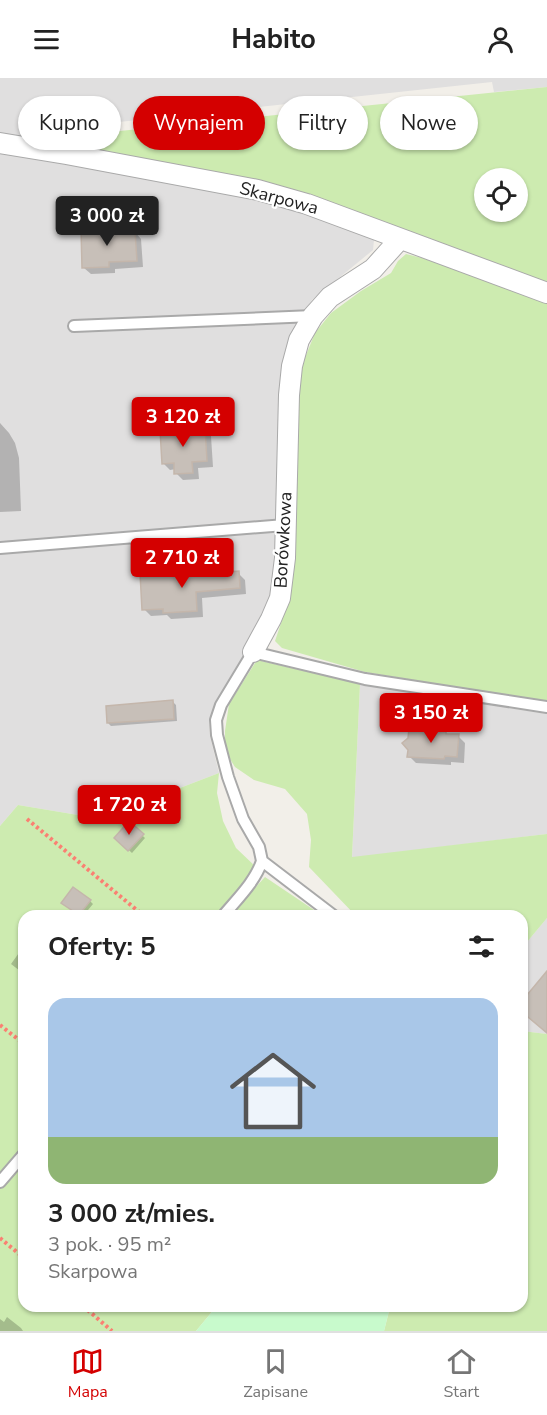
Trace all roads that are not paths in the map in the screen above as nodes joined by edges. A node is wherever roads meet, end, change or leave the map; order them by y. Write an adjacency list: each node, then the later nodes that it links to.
1 (0, 143): 2 (street, Skarpowa)
2 (400, 239): 3 (street, Skarpowa); 4 (street, Borówkowa)
3 (547, 293)
4 (313, 316): 5 (lane); 6 (street, Borówkowa)
5 (74, 326)
6 (285, 525): 7 (lane); 8 (street, Borówkowa)
7 (0, 548)
8 (253, 652): 9 (lane); 10 (lane)
9 (547, 707)
10 (262, 861): 11 (lane); 12 (lane)
11 (228, 910)
12 (326, 910)
13 (18, 1161): 14 (lane)
14 (0, 1182)

